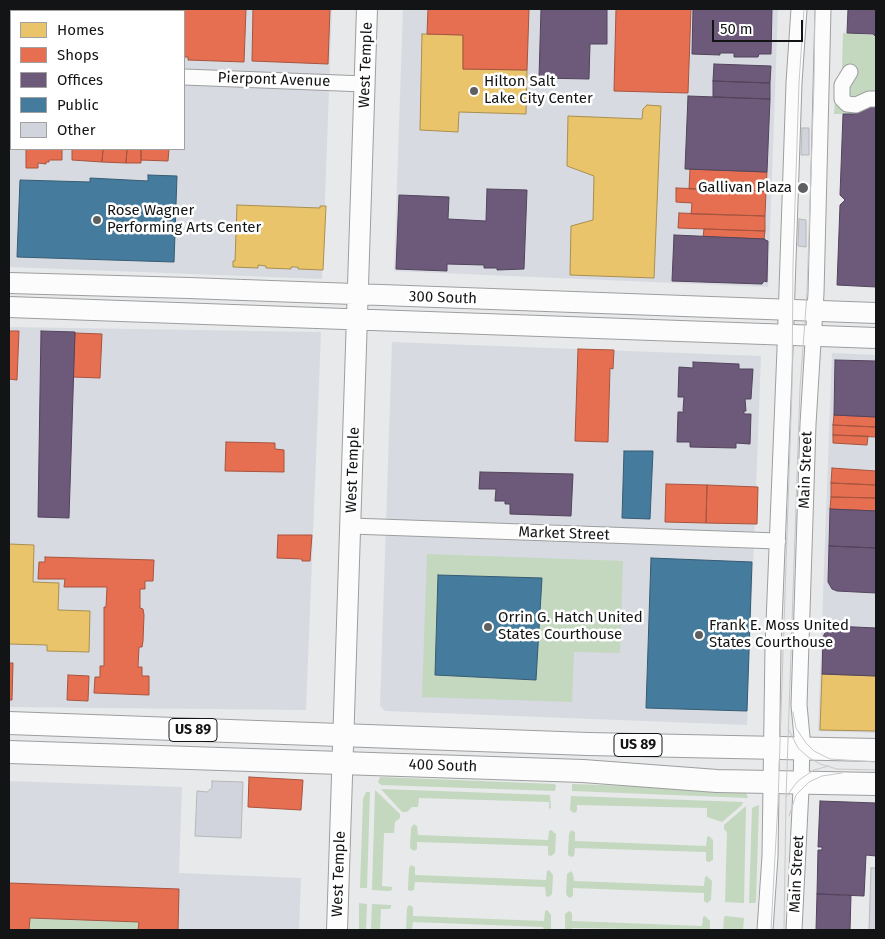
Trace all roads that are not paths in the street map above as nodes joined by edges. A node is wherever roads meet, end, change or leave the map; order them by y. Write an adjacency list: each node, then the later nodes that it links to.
1 (368, 9): 6 (street, West Temple)
2 (798, 9): 14 (street, Main Street)
3 (823, 9): 15 (street, Main Street)
4 (850, 72): 7 (street)
5 (185, 77): 6 (street, Pierpont Avenue)
6 (365, 84): 9 (street, West Temple)
7 (876, 99)
8 (9, 282): 9 (street, 300 South)
9 (358, 294): 10 (street, 300 South); 13 (street, West Temple)
10 (564, 302): 14 (street, 300 South); 16 (street)
11 (9, 307): 13 (street, 300 South)
12 (876, 313): 15 (street, 300 South)
13 (358, 319): 16 (street, 300 South); 19 (street, West Temple)
14 (786, 323): 15 (street, 300 South); 16 (street, 300 South); 20 (street, Main Street)
15 (814, 324): 17 (street); 18 (street, 300 South); 24 (street, Main Street)
16 (563, 326)
17 (876, 328)
18 (876, 338)
19 (351, 526): 20 (street, Market Street); 22 (street, West Temple)
20 (778, 541): 23 (street, Main Street)
21 (9, 723): 22 (main road, 400 South / US 89)
22 (344, 735): 23 (main road, 400 South / US 89); 27 (street, West Temple)
23 (771, 747): 24 (main road, 400 South / US 89); 28 (street, Main Street)
24 (802, 748): 25 (main road, 400 South / US 89); 29 (street, Main Street)
25 (876, 750)
26 (9, 752): 27 (main road, 400 South / US 89)
27 (343, 763): 28 (main road, 400 South / US 89); 31 (street, West Temple)
28 (772, 782): 29 (main road, 400 South / US 89); 32 (street, Main Street)
29 (802, 782): 30 (main road, 400 South / US 89); 33 (street, Main Street)
30 (876, 784)
31 (337, 930)
32 (765, 930)
33 (794, 930)

